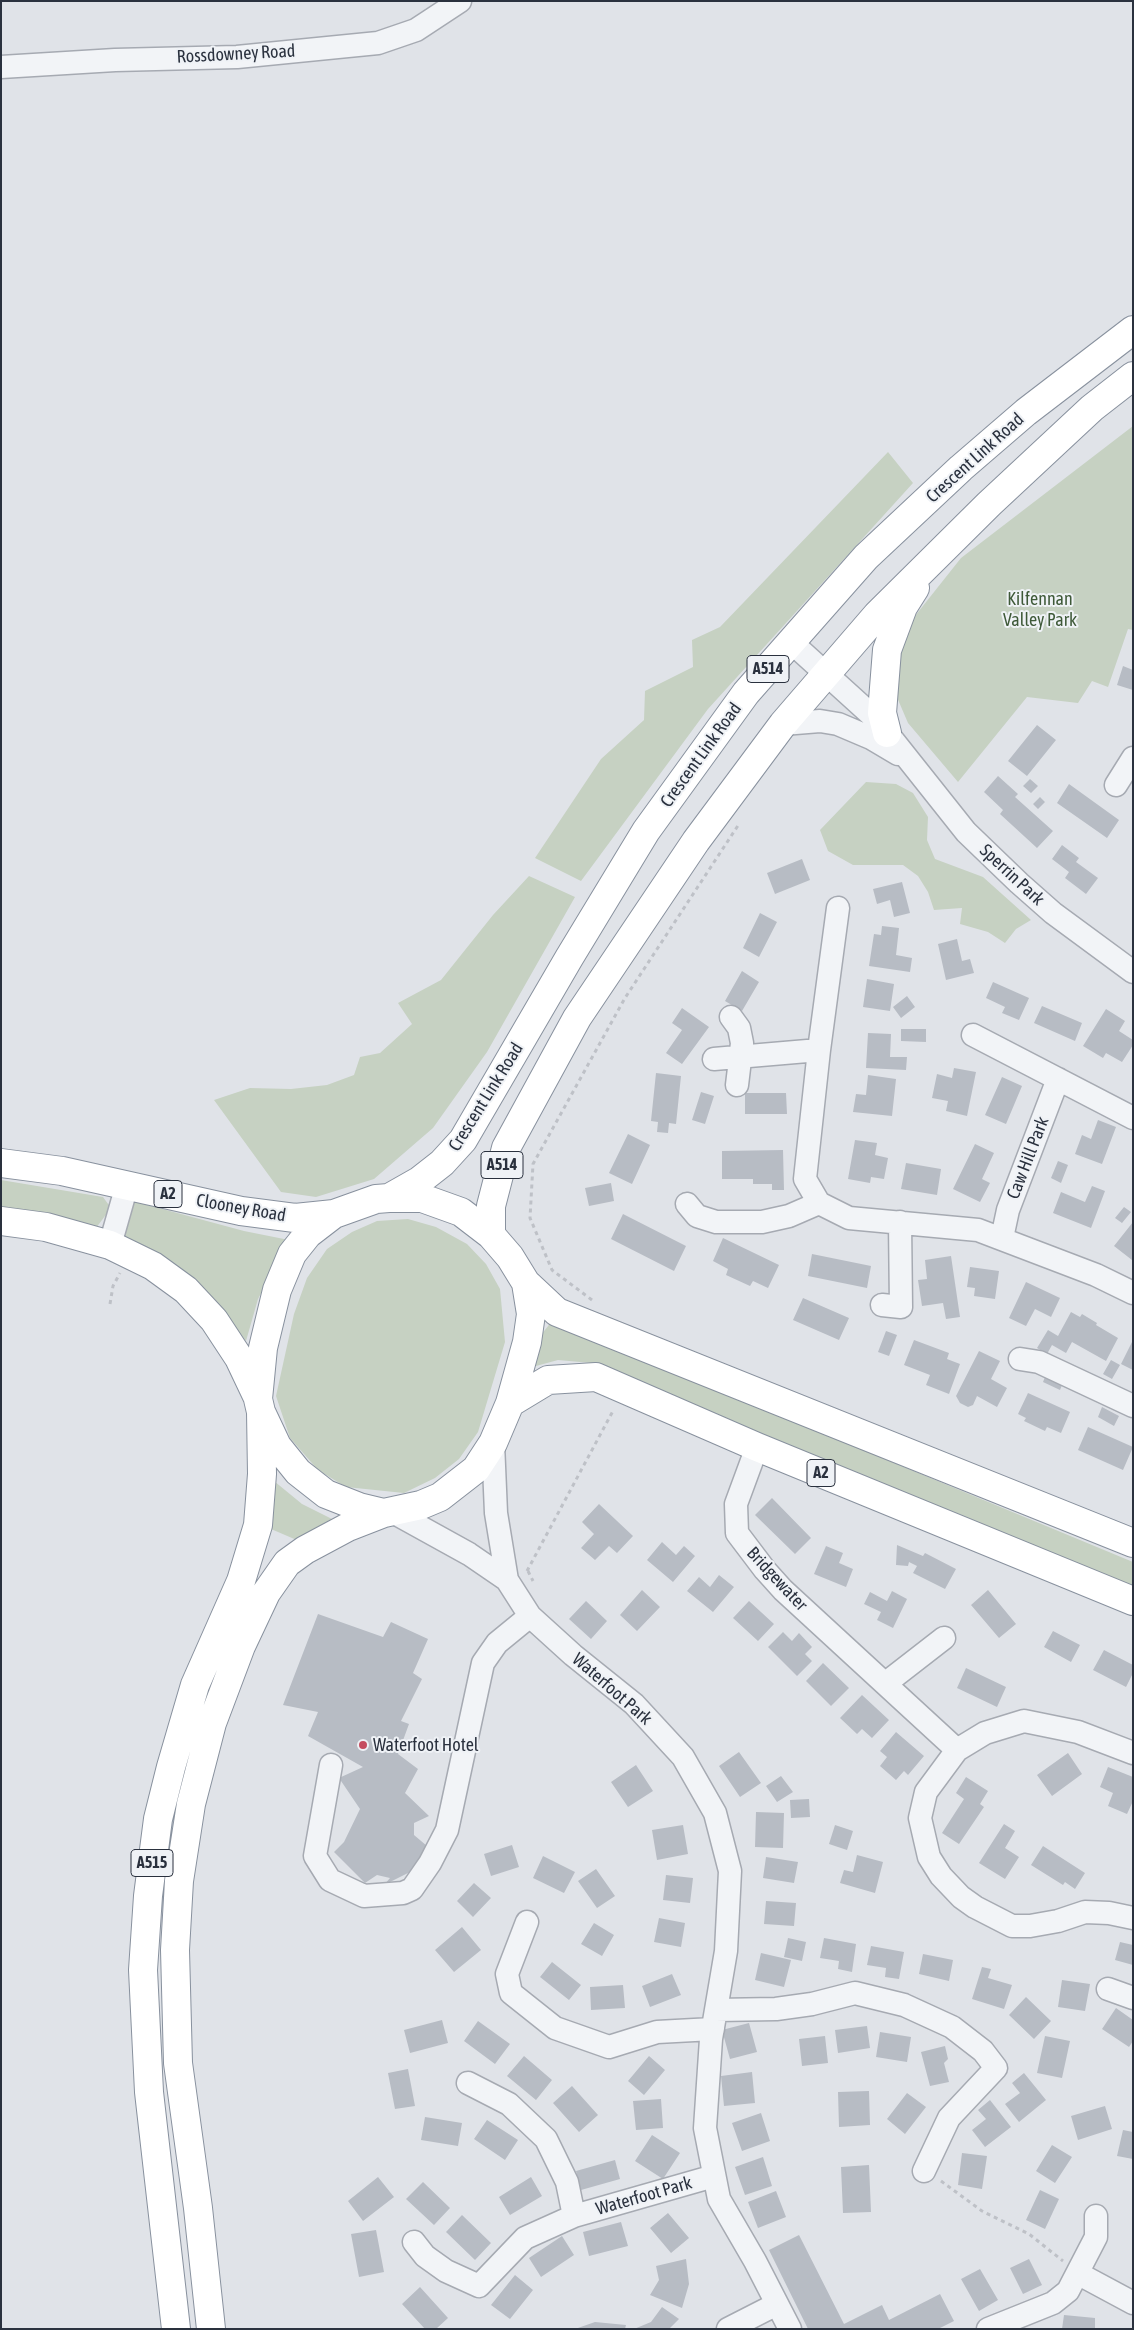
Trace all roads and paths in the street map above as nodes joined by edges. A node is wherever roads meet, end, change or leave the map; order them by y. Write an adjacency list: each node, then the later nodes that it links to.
1 (460, 1): 2 (street, Rossdowney Road)
2 (1, 67)
3 (1133, 330): 6 (highway, Crescent Link Road / A514)
4 (1133, 376): 5 (highway, A514)
5 (930, 563): 7 (highway, A514); 9 (highway)
6 (791, 642): 7 (street, Sperrin Park); 26 (highway, Crescent Link Road / A514)
7 (825, 674): 8 (highway, A514); 9 (street, Sperrin Park)
8 (783, 724): 11 (street, Sperrin Park); 32 (highway, A514)
9 (887, 733): 11 (street, Sperrin Park)
10 (1133, 758): 12 (street)
11 (909, 761): 15 (street, Sperrin Park)
12 (1116, 785)
13 (742, 820): 38 (path)
14 (838, 908): 18 (street)
15 (1133, 972)
16 (731, 1017): 19 (street)
17 (973, 1035): 21 (street)
18 (819, 1050): 19 (street); 27 (street)
19 (740, 1057): 20 (street); 22 (street)
20 (714, 1059)
21 (1058, 1079): 23 (street); 33 (street, Caw Hill Park)
22 (737, 1085)
23 (1133, 1118)
24 (1, 1163): 25 (highway, Clooney Road / A2)
25 (127, 1185): 29 (highway, Clooney Road / A2); 34 (street)
26 (389, 1198): 29 (highway, A514); 32 (highway)
27 (819, 1203): 28 (street); 31 (street)
28 (686, 1204)
29 (334, 1214): 42 (highway)
30 (1, 1220): 34 (highway)
31 (900, 1222): 33 (street); 39 (street)
32 (491, 1235): 35 (highway)
33 (1002, 1238): 36 (street)
34 (120, 1250): 37 (path); 42 (highway)
35 (526, 1283): 41 (highway); 48 (highway)
36 (1133, 1293)
37 (110, 1304)
38 (596, 1304)
39 (882, 1306)
40 (1020, 1359): 44 (street)
41 (510, 1403): 45 (highway); 46 (highway, A2)
42 (260, 1406): 47 (highway); 73 (highway, A515)
43 (616, 1406): 49 (path)
44 (1133, 1406)
45 (493, 1443): 47 (highway); 50 (street, Waterfoot Park)
46 (757, 1447): 52 (highway, A2); 55 (street, Bridgewater)
47 (388, 1512): 50 (street, Waterfoot Park); 74 (highway, A515)
48 (1133, 1542)
49 (528, 1571): 50 (path); 51 (path)
50 (509, 1583): 53 (street, Waterfoot Park)
51 (537, 1587)
52 (1133, 1601)
53 (530, 1616): 58 (street); 63 (street, Waterfoot Park)
54 (944, 1638): 55 (street)
55 (886, 1683): 56 (street, Bridgewater)
56 (957, 1750): 57 (street); 59 (street)
57 (1133, 1753)
58 (331, 1765)
59 (1133, 1918)
60 (527, 1922): 63 (street)
61 (1108, 1989): 62 (street)
62 (1133, 1998)
63 (714, 2020): 65 (street); 66 (street, Waterfoot Park)
64 (468, 2083): 67 (street, Waterfoot Park)
65 (924, 2171): 70 (path)
66 (714, 2176): 67 (street, Waterfoot Park); 72 (street, Waterfoot Park)
67 (574, 2216): 69 (street, Waterfoot Park)
68 (1096, 2216): 70 (street)
69 (414, 2242)
70 (1079, 2274): 71 (street); 77 (street)
71 (1133, 2303)
72 (777, 2304): 75 (street); 76 (street, Waterfoot Park)
73 (176, 2329)
74 (211, 2329)
75 (728, 2329)
76 (790, 2329)
77 (988, 2329)

